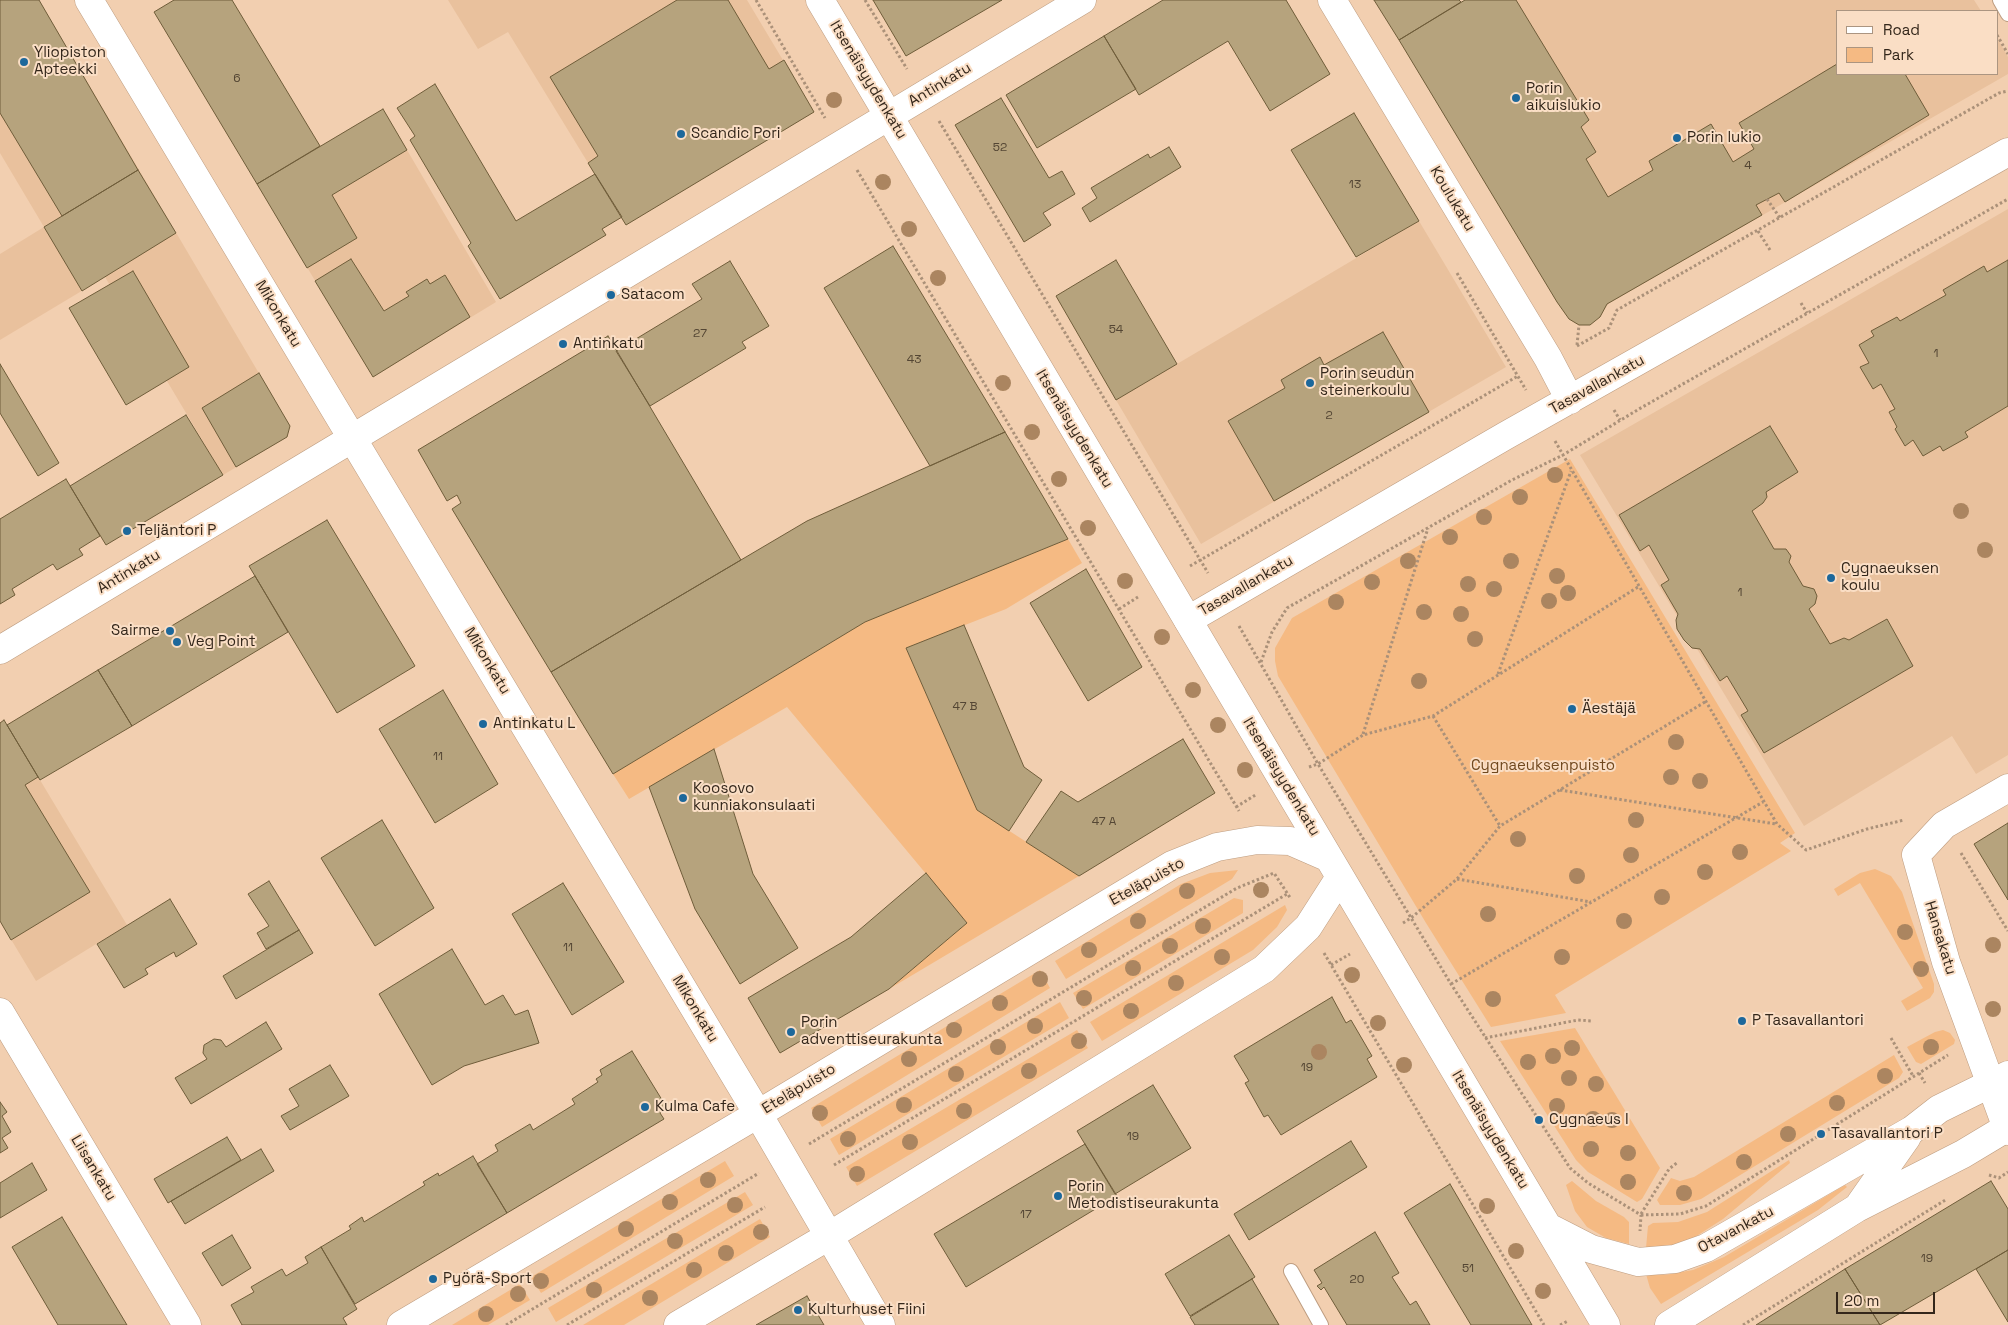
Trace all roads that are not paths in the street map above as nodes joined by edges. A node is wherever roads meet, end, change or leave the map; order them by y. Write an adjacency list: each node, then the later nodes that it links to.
1 (89, 0): 10 (street, Mikonkatu)
2 (820, 0): 7 (street, Itsenäisyydenkatu)
3 (1082, 0): 7 (street, Antinkatu)
4 (1332, 0): 9 (street, Koulukatu)
5 (2000, 0): 6 (lane)
6 (2008, 14)
7 (888, 116): 10 (street, Antinkatu); 11 (street, Itsenäisyydenkatu)
8 (2008, 152): 9 (street, Tasavallankatu)
9 (1570, 400): 11 (street, Tasavallankatu)
10 (353, 438): 12 (street, Antinkatu); 18 (street, Mikonkatu)
11 (1188, 620): 15 (street, Itsenäisyydenkatu)
12 (0, 650)
13 (2008, 788): 17 (street, Hansakatu)
14 (1257, 840): 15 (street, Itsenäisyydenkatu); 18 (street, Eteläpuisto)
15 (1335, 867): 22 (street, Itsenäisyydenkatu); 23 (street)
16 (0, 1012): 25 (street, Liisankatu)
17 (1999, 1079): 19 (street, Hansakatu); 20 (street, Otavankatu)
18 (758, 1114): 23 (street, Mikonkatu); 26 (street, Eteläpuisto)
19 (2008, 1128): 21 (street, Otavankatu)
20 (1912, 1130): 21 (street, Otavankatu); 22 (street, Otavankatu)
21 (1857, 1208): 31 (street, Otavankatu)
22 (1548, 1227): 30 (street, Itsenäisyydenkatu)
23 (828, 1236): 27 (street); 28 (street, Mikonkatu)
24 (1291, 1271): 29 (lane)
25 (187, 1325)
26 (401, 1325)
27 (678, 1325)
28 (881, 1325)
29 (1322, 1325)
30 (1606, 1325)
31 (1669, 1325)

